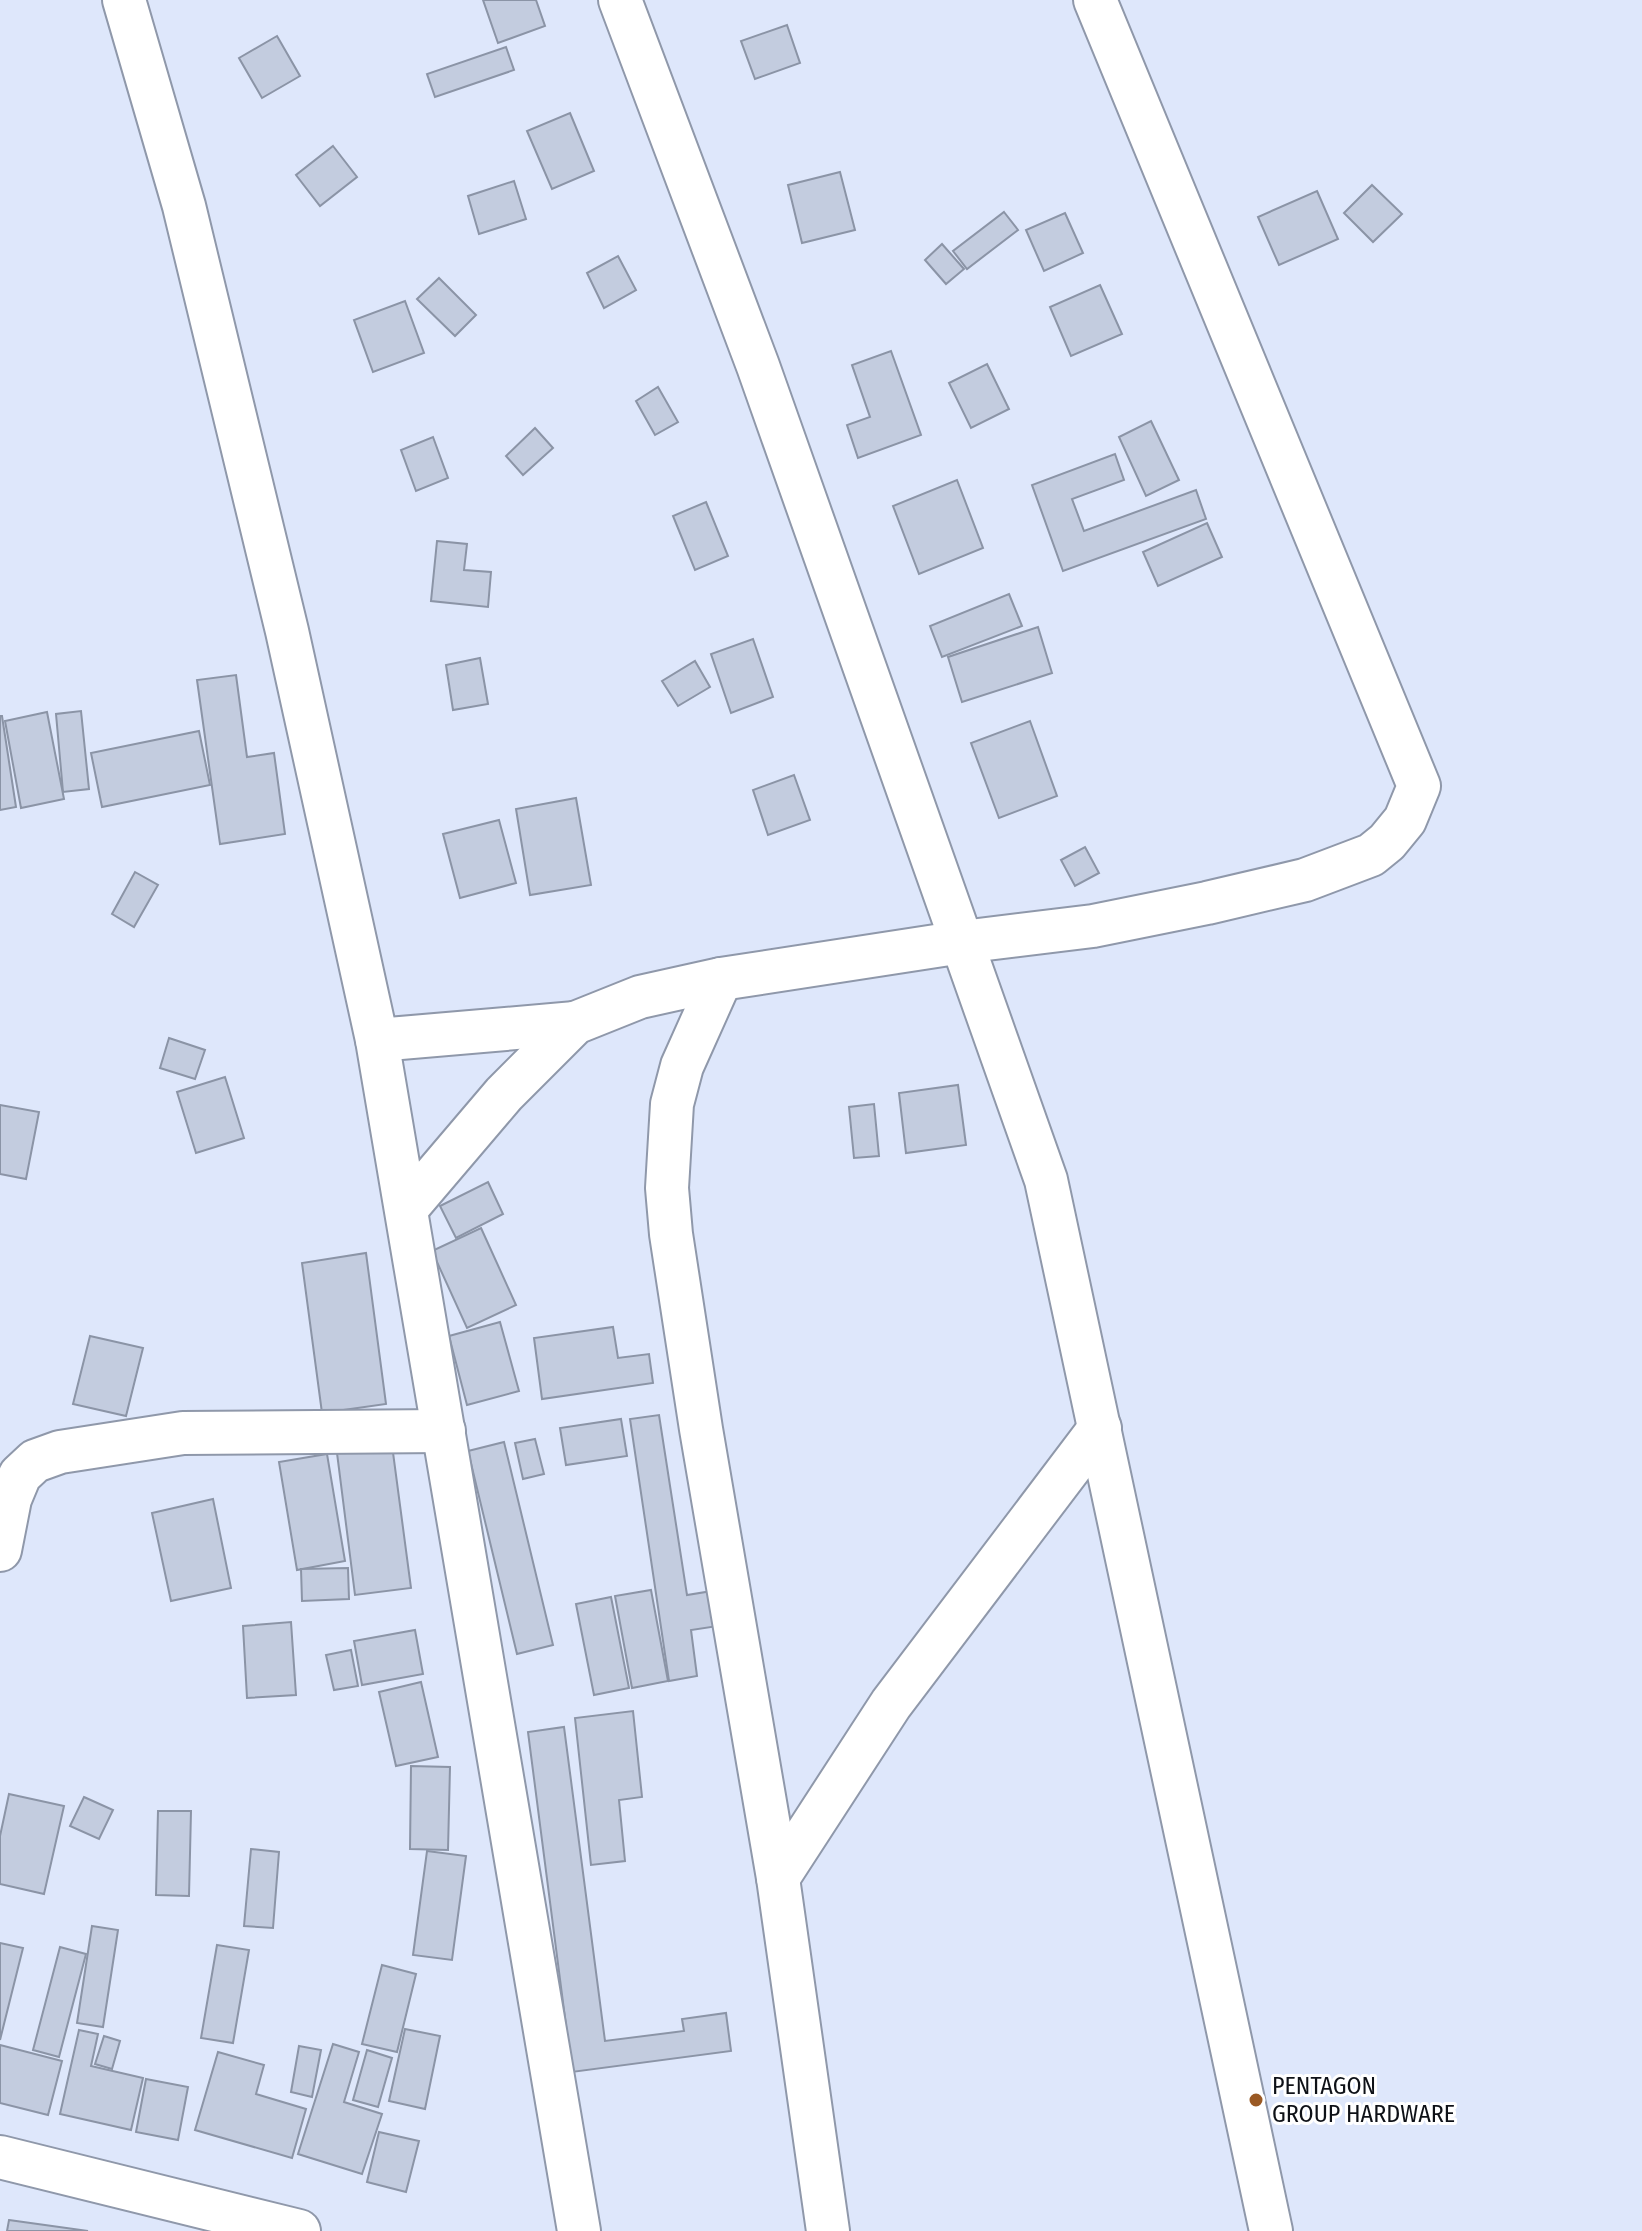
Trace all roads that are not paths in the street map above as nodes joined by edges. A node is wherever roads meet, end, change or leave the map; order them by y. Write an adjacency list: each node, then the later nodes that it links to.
1 (124, 0): 7 (street)
2 (620, 0): 4 (street)
3 (1095, 0): 4 (street)
4 (962, 942): 5 (street); 9 (street)
5 (721, 979): 6 (street); 12 (street)
6 (575, 1023): 7 (street); 8 (street)
7 (377, 1040): 8 (street)
8 (407, 1208): 10 (street)
9 (1100, 1428): 12 (street); 17 (street)
10 (444, 1431): 11 (street); 15 (street)
11 (0, 1550)
12 (778, 1878): 16 (street)
13 (0, 2157): 14 (street)
14 (299, 2231)
15 (579, 2231)
16 (828, 2231)
17 (1271, 2231)

